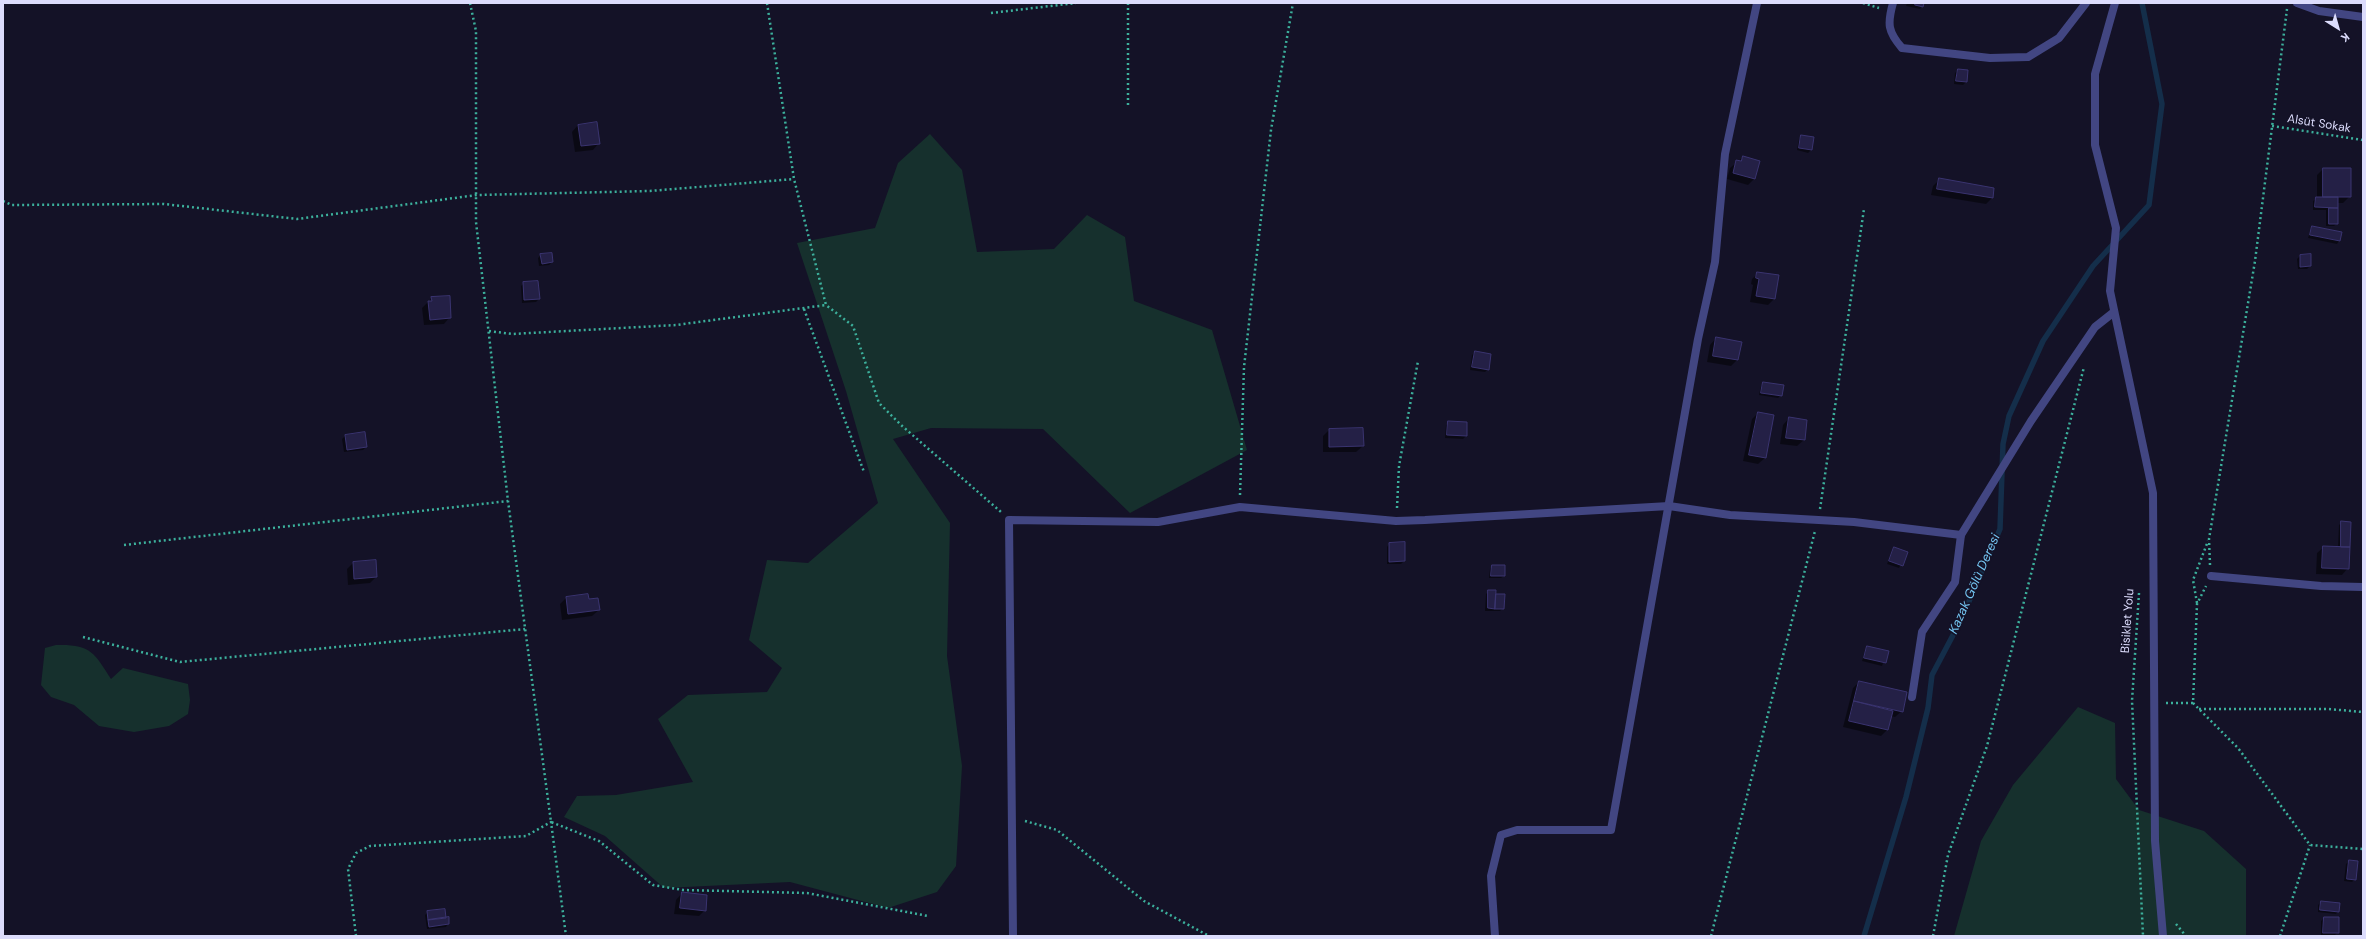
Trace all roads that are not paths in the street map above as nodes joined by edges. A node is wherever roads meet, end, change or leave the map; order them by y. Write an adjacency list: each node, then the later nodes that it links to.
1 (1757, 3): 8 (street)
2 (1893, 3): 3 (street)
3 (2086, 3)
4 (2114, 3): 7 (street)
5 (2297, 3): 6 (street)
6 (2363, 17)
7 (2114, 312): 9 (street); 15 (street)
8 (1669, 506): 9 (street); 13 (street); 14 (street)
9 (1961, 535): 12 (street)
10 (2211, 576): 11 (street)
11 (2363, 587)
12 (1912, 697)
13 (1013, 936)
14 (1495, 936)
15 (2163, 936)

